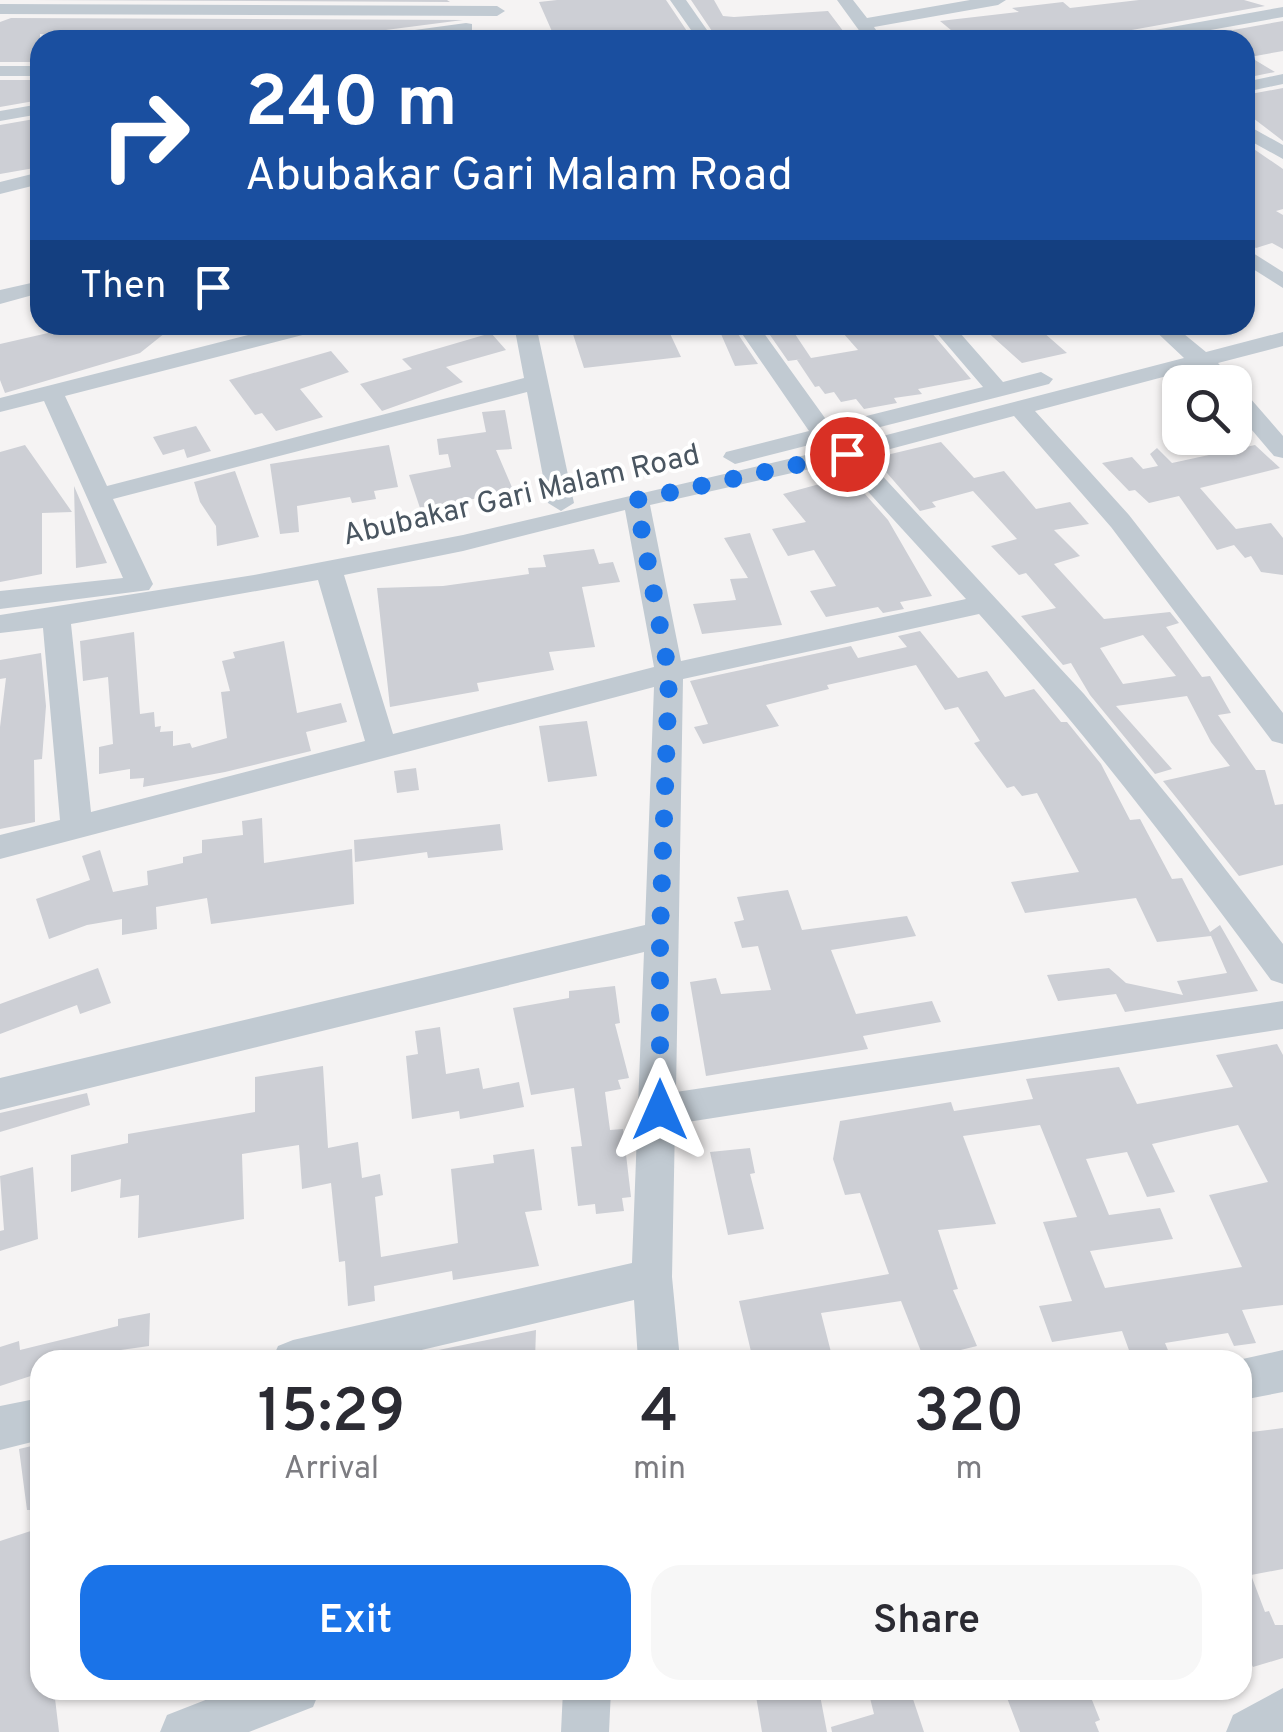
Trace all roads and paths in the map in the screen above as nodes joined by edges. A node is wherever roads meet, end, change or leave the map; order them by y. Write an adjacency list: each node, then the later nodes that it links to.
1 (678, 0): 9 (street)
2 (845, 0): 7 (street)
3 (998, 0): 7 (street)
4 (497, 5): 5 (street); 8 (street)
5 (0, 8)
6 (1283, 12): 11 (street)
7 (862, 24): 10 (street)
8 (454, 30)
9 (699, 30)
10 (867, 30)
11 (1183, 30)
12 (30, 71): 13 (street)
13 (0, 72)
14 (1283, 79): 15 (street)
15 (1255, 86)
16 (30, 111): 17 (street)
17 (0, 116)
18 (1255, 136): 19 (street)
19 (1283, 153)
20 (30, 180): 21 (street)
21 (0, 188)
22 (1255, 261): 23 (street)
23 (1283, 282)
24 (30, 290): 25 (street)
25 (0, 297)
26 (1283, 318): 27 (street)
27 (1255, 326)
28 (275, 335): 40 (street)
29 (527, 335): 38 (street)
30 (754, 335): 44 (street)
31 (950, 335): 39 (street)
32 (1170, 335): 35 (street)
33 (1221, 335): 35 (street)
34 (1283, 339): 36 (street, Abubakar Gari Malam Road)
35 (1181, 346): 36 (street); 39 (street)
36 (1205, 360): 37 (street); 42 (street, Abubakar Gari Malam Road)
37 (1209, 365)
38 (538, 382): 47 (street); 49 (street)
39 (998, 389): 44 (street)
40 (52, 392): 41 (street); 47 (street)
41 (0, 405)
42 (1019, 407): 46 (street, Abubakar Gari Malam Road); 57 (street)
43 (1252, 415): 45 (street)
44 (822, 434): 49 (street)
45 (1283, 451)
46 (847, 454): 48 (street, Abubakar Gari Malam Road); 53 (street)
47 (96, 496): 51 (street)
48 (636, 500): 50 (street, Abubakar Gari Malam Road); 56 (street)
49 (560, 503): 51 (street)
50 (329, 571): 54 (street, Abubakar Gari Malam Road); 58 (street)
51 (138, 584): 52 (street)
52 (0, 600)
53 (985, 604): 56 (street); 62 (street)
54 (56, 618): 55 (street, Abubakar Gari Malam Road); 59 (street)
55 (0, 624)
56 (669, 674): 58 (street); 61 (street)
57 (1283, 734)
58 (382, 749): 59 (street)
59 (76, 824): 60 (street)
60 (0, 846)
61 (660, 935): 64 (street); 65 (street)
62 (1283, 970)
63 (1283, 1015): 65 (street)
64 (0, 1094)
65 (660, 1110): 66 (street)
66 (652, 1276): 67 (street); 68 (street)
67 (336, 1350)
68 (658, 1350)
69 (1283, 1371): 70 (street)
70 (1252, 1377)
71 (30, 1421): 72 (street)
72 (0, 1428)
73 (269, 1700): 76 (street)
74 (587, 1700): 77 (street)
75 (1283, 1712): 78 (street)
76 (184, 1732)
77 (585, 1732)
78 (1250, 1732)

